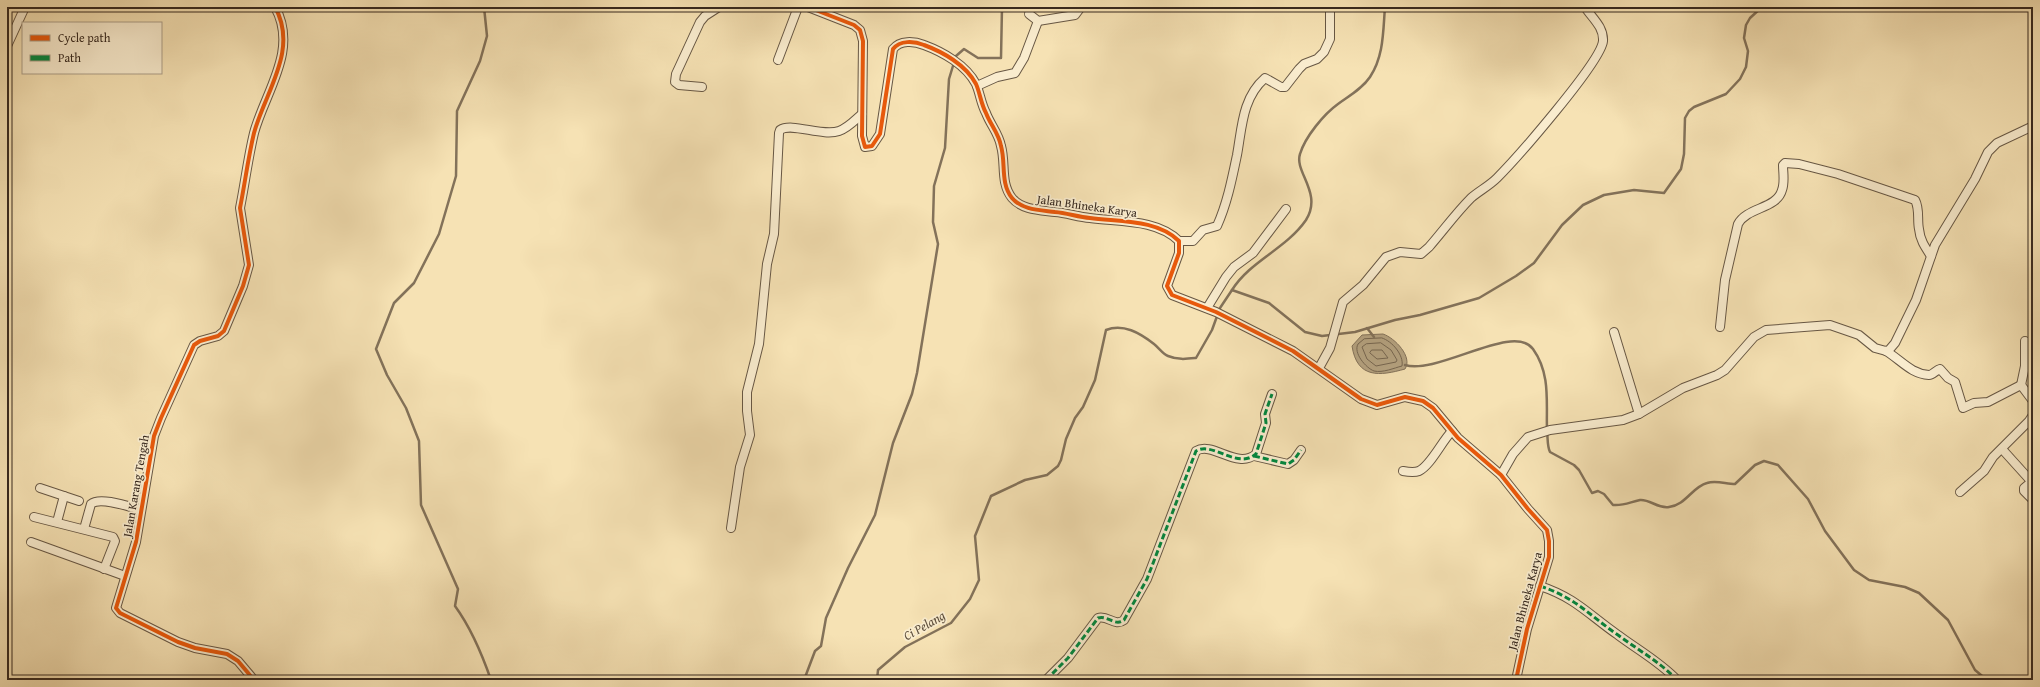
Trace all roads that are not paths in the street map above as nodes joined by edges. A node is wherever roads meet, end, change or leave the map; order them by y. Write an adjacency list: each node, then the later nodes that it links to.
1 (25, 7): 11 (street)
2 (275, 7): 42 (street, Jalan Karang Tengah)
3 (719, 7): 14 (street)
4 (798, 7): 12 (street)
5 (808, 7): 15 (street, Jalan Bhineka Karya)
6 (1081, 7): 10 (street)
7 (1330, 7): 18 (street)
8 (1585, 7): 25 (street)
9 (1029, 14): 10 (street)
10 (1038, 21): 13 (street)
11 (7, 46)
12 (778, 60)
13 (977, 86): 15 (street, Jalan Bhineka Karya); 18 (street, Jalan Bhineka Karya)
14 (702, 87)
15 (862, 114): 45 (street)
16 (2033, 126): 19 (street)
17 (1286, 209): 20 (street)
18 (1179, 241): 20 (street, Jalan Bhineka Karya)
19 (1931, 256): 21 (street); 24 (street)
20 (1207, 308): 25 (street, Jalan Bhineka Karya)
21 (1720, 327)
22 (1614, 332): 29 (street)
23 (2025, 341): 26 (street)
24 (1886, 351): 26 (street); 29 (street)
25 (1319, 368): 31 (street, Jalan Bhineka Karya)
26 (2020, 385): 28 (street)
27 (1272, 394): 34 (street)
28 (2033, 401)
29 (1639, 414): 36 (street)
30 (2033, 415): 32 (street)
31 (1452, 431): 35 (street); 36 (street, Jalan Bhineka Karya)
32 (2002, 449): 38 (street); 40 (street)
33 (1301, 450): 34 (street)
34 (1254, 456): 52 (street)
35 (1403, 472)
36 (1501, 475): 50 (street, Jalan Bhineka Karya)
37 (40, 488): 39 (street)
38 (1960, 492)
39 (64, 496): 41 (street); 44 (street)
40 (2033, 500)
41 (78, 501)
42 (142, 510): 46 (street); 49 (street, Jalan Karang Tengah)
43 (34, 516): 44 (street)
44 (57, 522): 46 (street)
45 (731, 528)
46 (84, 529): 48 (street)
47 (30, 542): 48 (street)
48 (104, 569): 49 (street)
49 (125, 576): 51 (street, Jalan Karang Tengah)
50 (1540, 586): 53 (street, Jalan Bhineka Karya); 54 (street)
51 (254, 680)
52 (1046, 680)
53 (1516, 680)
54 (1677, 680)

